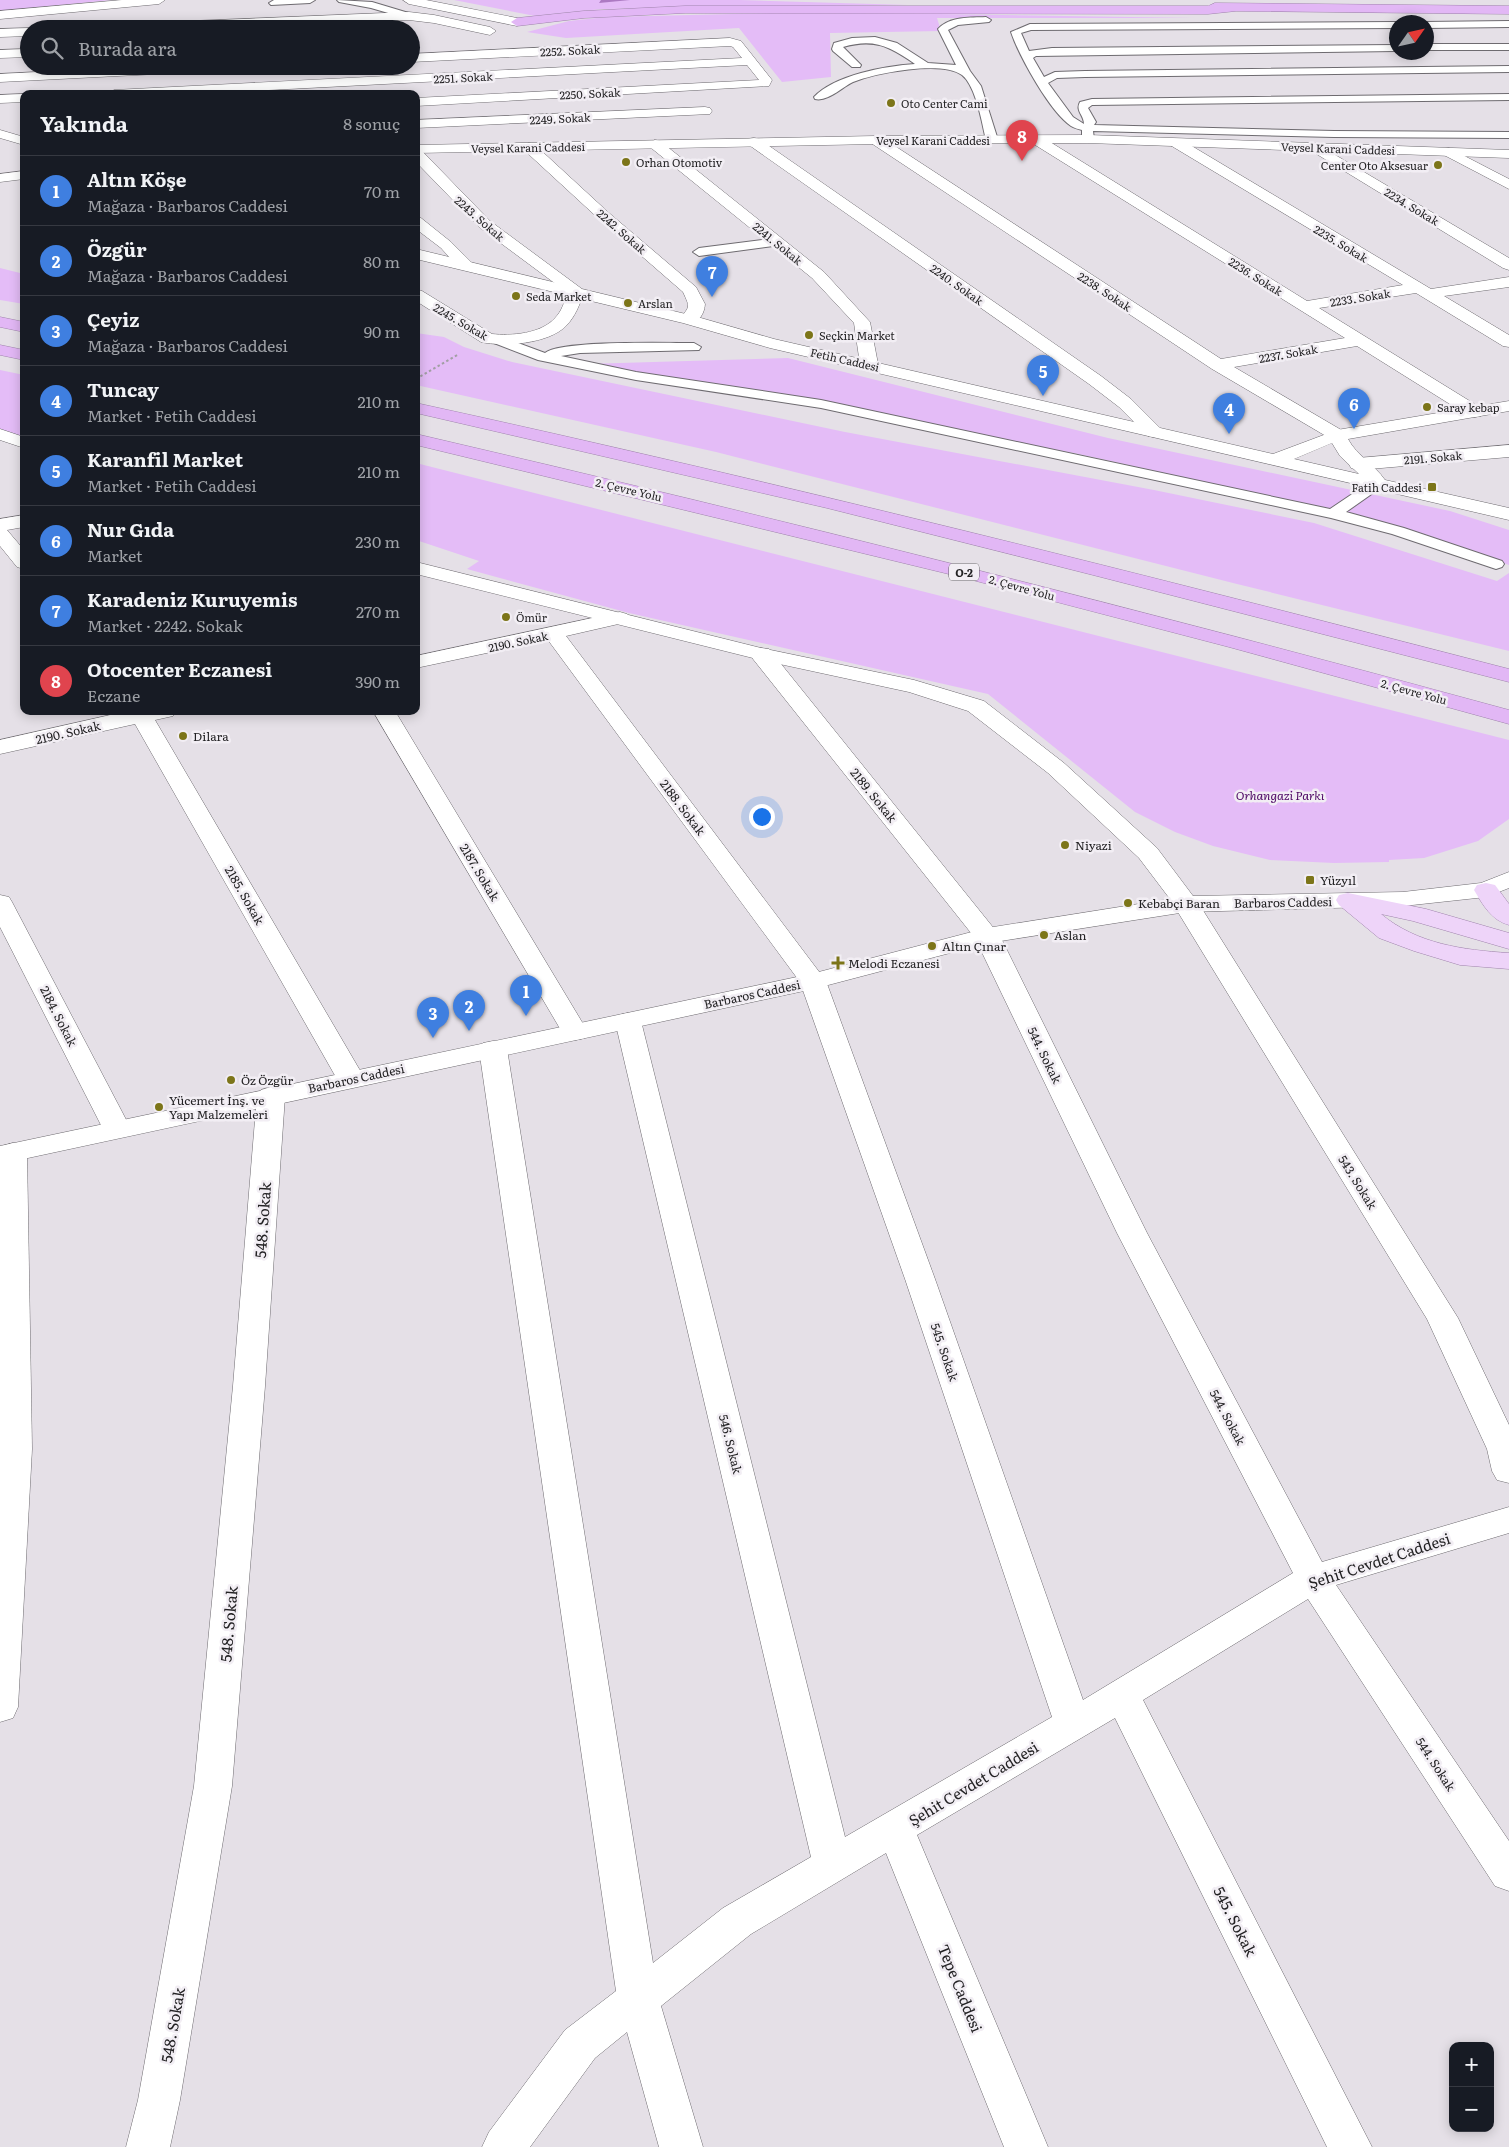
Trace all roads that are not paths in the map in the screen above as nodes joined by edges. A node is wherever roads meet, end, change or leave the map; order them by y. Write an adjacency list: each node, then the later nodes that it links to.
1 (158, 0): 12 (street)
2 (310, 0): 8 (lane)
3 (342, 0): 13 (lane)
4 (409, 0): 16 (street)
5 (946, 0): 9 (highway)
6 (1315, 0): 7 (highway)
7 (1509, 1)
8 (274, 2)
9 (1233, 8): 10 (highway); 16 (highway)
10 (1358, 10): 11 (highway); 20 (highway)
11 (1509, 10)
12 (0, 15)
13 (409, 16): 14 (street); 22 (street)
14 (313, 20)
15 (986, 20): 37 (lane)
16 (517, 22): 22 (street)
17 (1509, 24): 19 (lane)
18 (1389, 25): 20 (lane)
19 (1434, 25)
20 (1137, 28): 32 (lane)
21 (20, 32): 23 (street)
22 (490, 32): 24 (street); 29 (street)
23 (0, 33)
24 (441, 34)
25 (1509, 46): 26 (lane)
26 (1434, 47)
27 (1389, 48): 32 (lane)
28 (20, 53): 30 (street)
29 (499, 53): 31 (street, 2252. Sokak); 33 (street, 2252. Sokak); 38 (street)
30 (0, 54)
31 (420, 57)
32 (1028, 58): 41 (lane)
33 (752, 61): 38 (street, 2251. Sokak); 43 (street, 2250. Sokak)
34 (856, 65): 35 (lane)
35 (924, 65): 37 (lane); 46 (lane)
36 (1509, 70): 41 (lane)
37 (965, 72): 57 (lane)
38 (507, 74): 42 (street, 2251. Sokak); 43 (street)
39 (59, 75): 40 (street)
40 (0, 78)
41 (1042, 82): 53 (lane)
42 (193, 90)
43 (515, 96): 48 (street, 2250. Sokak); 50 (street)
44 (1509, 97): 53 (lane)
45 (20, 98): 47 (street)
46 (819, 98)
47 (0, 99)
48 (420, 102)
49 (705, 111): 50 (street, 2249. Sokak)
50 (525, 120): 51 (street, 2249. Sokak)
51 (420, 124)
52 (2, 134): 55 (street); 62 (street)
53 (1088, 134): 54 (lane); 58 (street, Veysel Karani Caddesi); 60 (street, Veysel Karani Caddesi)
54 (1509, 135)
55 (20, 140)
56 (876, 140): 57 (street, Veysel Karani Caddesi); 59 (street, Veysel Karani Caddesi); 96 (street, 2238. Sokak)
57 (992, 140): 58 (street, Veysel Karani Caddesi)
58 (1037, 140): 82 (street, 2236. Sokak)
59 (754, 142): 61 (street, Veysel Karani Caddesi); 100 (street, 2240. Sokak)
60 (1175, 142): 64 (street, Veysel Karani Caddesi); 79 (street, 2235. Sokak)
61 (655, 144): 63 (street, Veysel Karani Caddesi); 73 (street, 2241. Sokak)
62 (20, 145)
63 (529, 147): 65 (street, Veysel Karani Caddesi); 85 (street, 2242. Sokak)
64 (1315, 147): 66 (street, Veysel Karani Caddesi); 77 (street, 2234. Sokak)
65 (420, 148)
66 (1450, 152): 67 (street, Veysel Karani Caddesi); 71 (street)
67 (1509, 154)
68 (420, 158): 80 (street, 2243. Sokak)
69 (20, 176): 70 (street)
70 (0, 178)
71 (1509, 185)
72 (420, 224): 76 (street)
73 (777, 242): 74 (lane); 95 (street, 2241. Sokak)
74 (699, 252)
75 (420, 255): 76 (street, Fetih Caddesi)
76 (465, 265): 80 (street, Fetih Caddesi)
77 (1509, 265)
78 (1509, 282): 79 (street, 2233. Sokak)
79 (1422, 291): 82 (street, 2233. Sokak); 90 (street, 2235. Sokak)
80 (576, 292): 85 (street, Fetih Caddesi); 88 (street, 2245. Sokak)
81 (420, 296): 83 (street, 2245. Sokak)
82 (1302, 306): 89 (street, 2236. Sokak)
83 (440, 309): 84 (street); 88 (street, 2245. Sokak)
84 (420, 314)
85 (688, 319): 95 (street, Fetih Caddesi)
86 (0, 322): 87 (highway)
87 (20, 326)
88 (499, 340): 94 (lane)
89 (1358, 341): 96 (street, 2237. Sokak); 99 (street, 2236. Sokak)
90 (1509, 342)
91 (694, 347): 94 (lane)
92 (0, 350): 93 (highway)
93 (20, 354)
94 (538, 356): 109 (lane)
95 (869, 364): 100 (street, Fetih Caddesi)
96 (1218, 365): 102 (street, 2238. Sokak)
97 (1509, 406): 99 (street)
98 (420, 409): 121 (highway)
99 (1475, 412): 102 (street)
100 (1154, 432): 106 (street, Fetih Caddesi)
101 (0, 434): 104 (street)
102 (1337, 435): 106 (street); 107 (street)
103 (420, 439): 125 (highway, 2. Çevre Yolu / O-2)
104 (20, 441)
105 (1509, 450): 107 (street, 2191. Sokak)
106 (1274, 460): 108 (street, Fetih Caddesi)
107 (1358, 464): 108 (street)
108 (1378, 483): 109 (lane); 110 (street, Fetih Caddesi)
109 (1333, 514): 115 (lane)
110 (1509, 514)
111 (20, 522): 112 (street)
112 (0, 525)
113 (0, 533): 114 (street)
114 (20, 558)
115 (1496, 564)
116 (420, 569): 117 (street, 543. Sokak)
117 (620, 618): 118 (street, 2190. Sokak); 119 (street, 543. Sokak)
118 (554, 634): 120 (street, 2190. Sokak); 136 (street, 2188. Sokak)
119 (761, 654): 131 (street, 543. Sokak); 133 (street, 2189. Sokak)
120 (420, 661)
121 (1509, 676)
122 (140, 715): 126 (street, 2190. Sokak)
123 (150, 715): 140 (street, 2185. Sokak)
124 (386, 715): 138 (street, 2187. Sokak)
125 (1509, 717)
126 (0, 748)
127 (1509, 879): 128 (street, Barbaros Caddesi)
128 (1486, 890): 129 (street, Barbaros Caddesi); 132 (main road)
129 (1348, 900): 131 (street, Barbaros Caddesi); 134 (main road); 135 (main road)
130 (0, 902): 142 (street, 2184. Sokak)
131 (1186, 904): 133 (street, Barbaros Caddesi); 144 (street, 543. Sokak)
132 (1509, 917)
133 (987, 936): 136 (street, Barbaros Caddesi); 146 (street, 544. Sokak)
134 (1509, 941)
135 (1509, 961)
136 (813, 981): 137 (street, Barbaros Caddesi); 149 (street, 545. Sokak)
137 (628, 1021): 138 (street, Barbaros Caddesi); 151 (street, 546. Sokak)
138 (575, 1032): 139 (street, Barbaros Caddesi)
139 (493, 1049): 140 (street, Barbaros Caddesi); 153 (street)
140 (351, 1079): 141 (street, Barbaros Caddesi)
141 (271, 1096): 142 (street, Barbaros Caddesi); 154 (street, 548. Sokak)
142 (117, 1129): 143 (street, Barbaros Caddesi)
143 (7, 1153): 148 (street)
144 (1509, 1471)
145 (1509, 1520): 146 (street, Şehit Cevdet Caddesi)
146 (1313, 1578): 147 (street, Şehit Cevdet Caddesi); 152 (street, 544. Sokak)
147 (1122, 1696): 149 (street, Şehit Cevdet Caddesi); 158 (street, 545. Sokak)
148 (0, 1707)
149 (1073, 1724): 150 (street, Şehit Cevdet Caddesi)
150 (896, 1830): 151 (street, Şehit Cevdet Caddesi); 157 (street, Tepe Caddesi)
151 (833, 1866): 153 (street, Şehit Cevdet Caddesi)
152 (1509, 1874)
153 (638, 1999): 155 (street, Şehit Cevdet Caddesi); 156 (street)
154 (148, 2147)
155 (504, 2147)
156 (681, 2147)
157 (1026, 2147)
158 (1350, 2147)

